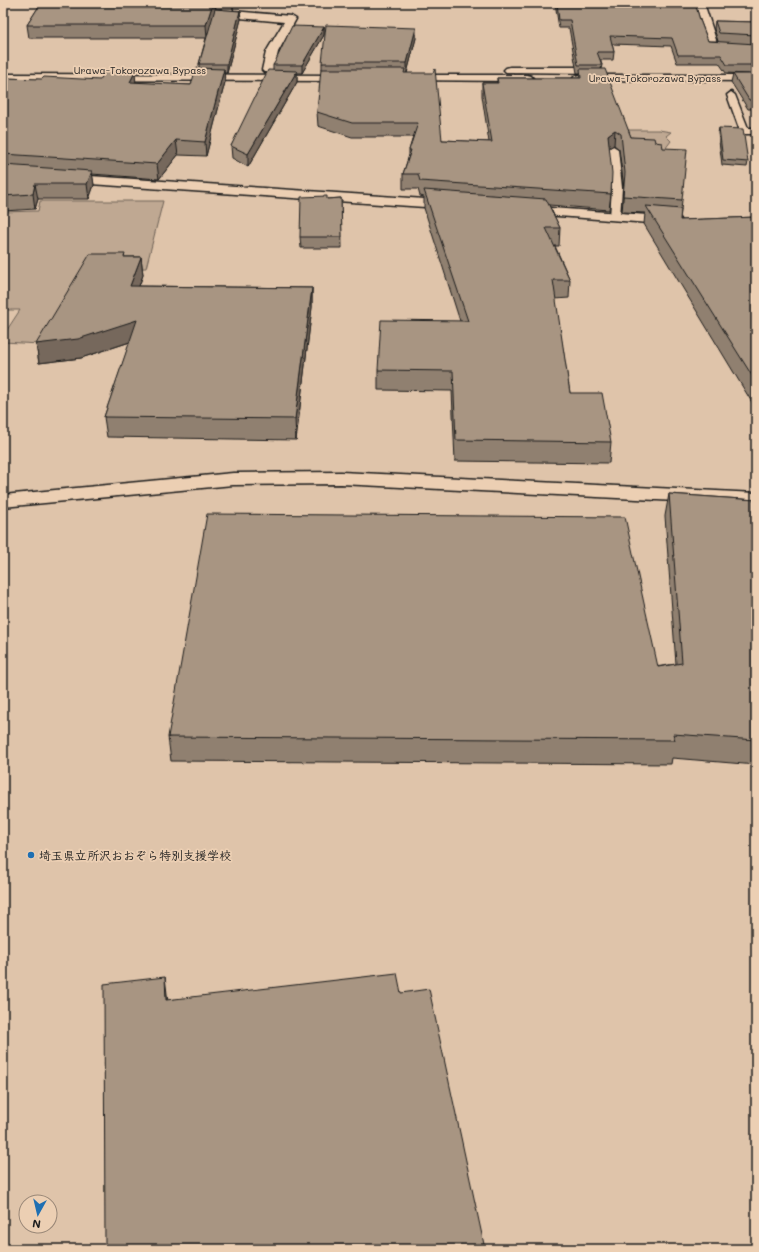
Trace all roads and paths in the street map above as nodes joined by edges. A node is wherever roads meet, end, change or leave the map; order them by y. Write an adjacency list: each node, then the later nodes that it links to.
1 (699, 3): 3 (main road)
2 (177, 5): 5 (main road)
3 (756, 48)
4 (3, 70): 5 (main road, Urawa-Tokorozawa Bypass)
5 (268, 70): 7 (main road, Urawa-Tokorozawa Bypass)
6 (756, 70): 8 (main road, Urawa-Tokorozawa Bypass)
7 (3, 77)
8 (756, 78)
9 (731, 95): 10 (lane)
10 (756, 131)
11 (613, 149): 15 (lane)
12 (3, 174): 13 (main road)
13 (465, 206)
14 (512, 210): 15 (main road)
15 (615, 217): 16 (main road)
16 (685, 222)
17 (756, 499): 18 (main road)
18 (3, 500)

